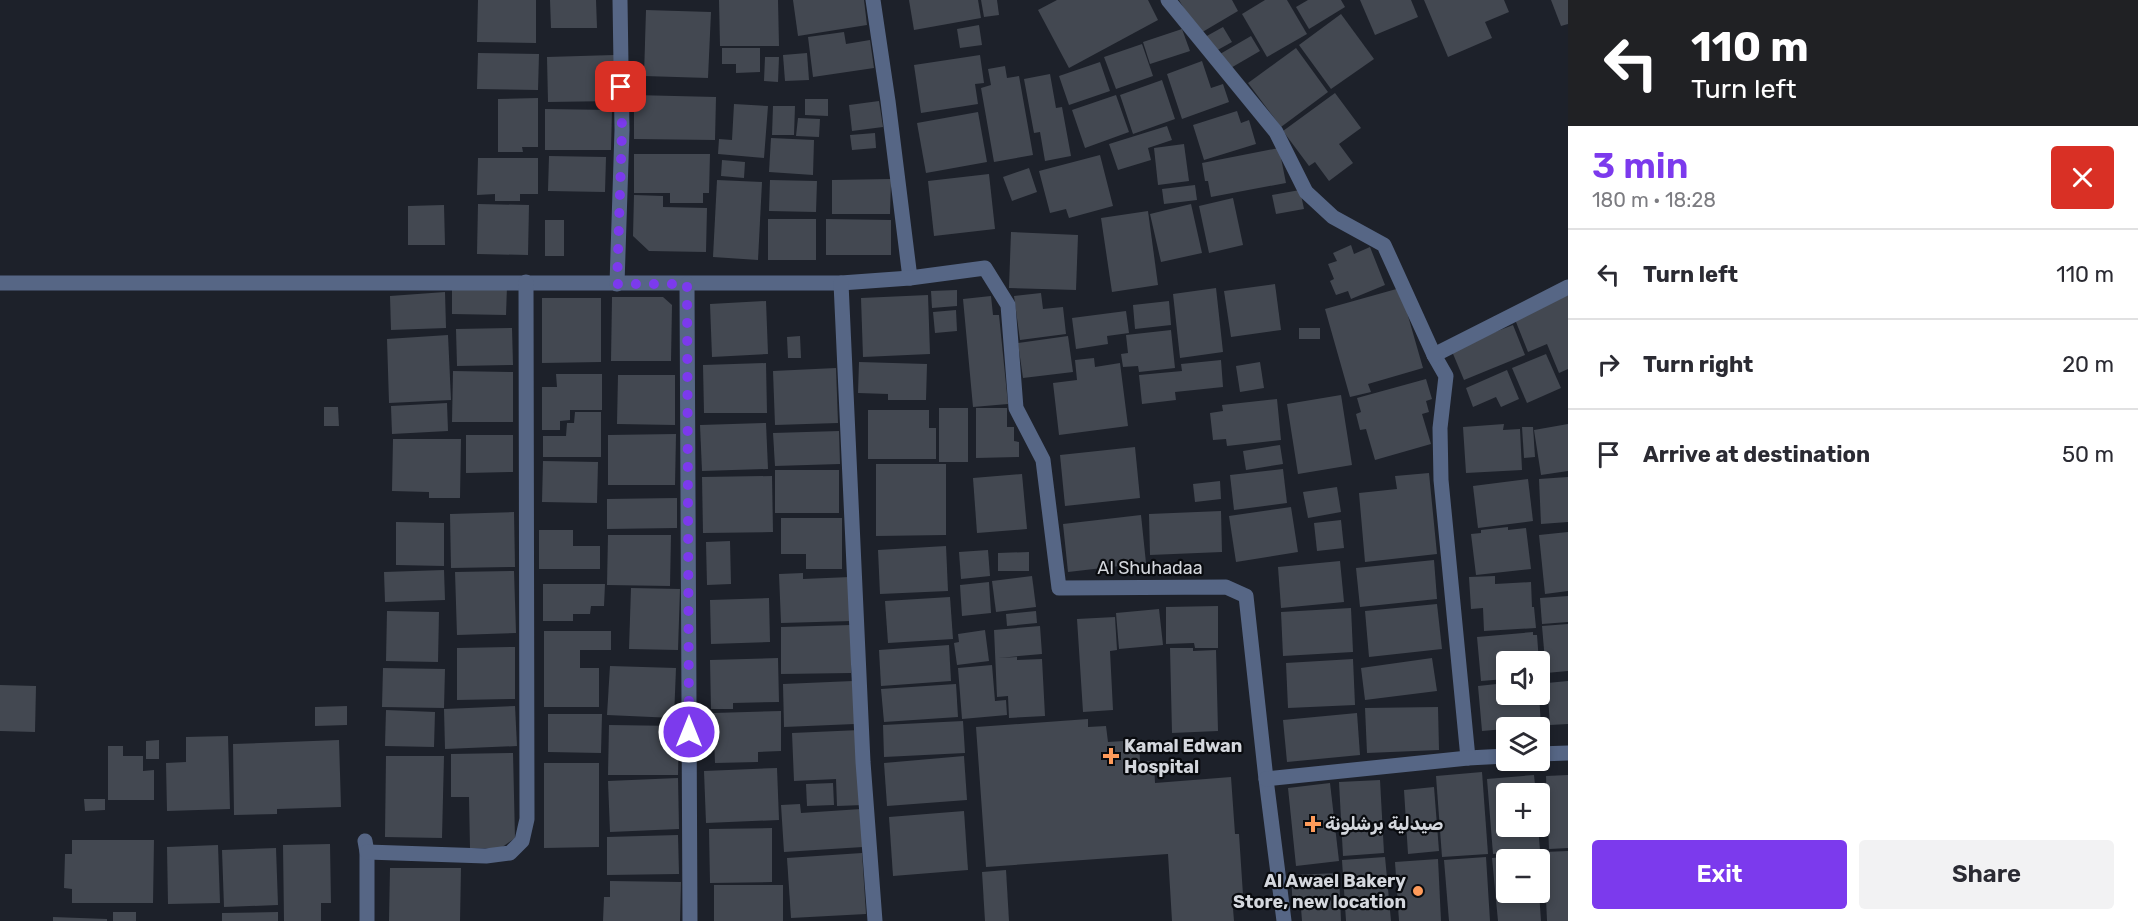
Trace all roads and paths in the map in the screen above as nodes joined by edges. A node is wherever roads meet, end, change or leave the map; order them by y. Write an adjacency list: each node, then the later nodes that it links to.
1 (620, 0): 8 (street)
2 (873, 0): 4 (street)
3 (1168, 0): 11 (street)
4 (910, 278): 7 (street); 16 (street, Al Shuhadaa)
5 (526, 282): 6 (street); 8 (street); 17 (street)
6 (0, 283)
7 (841, 283): 9 (street); 19 (street)
8 (617, 284): 9 (street)
9 (687, 284): 18 (street)
10 (1568, 287): 11 (street)
11 (1434, 355): 15 (street)
12 (1568, 753): 13 (street)
13 (1550, 754)
14 (1496, 757): 15 (street)
15 (1468, 758): 16 (street)
16 (1266, 779): 20 (street, Al Shuhadaa)
17 (367, 921)
18 (690, 921)
19 (874, 921)
20 (1284, 921)

